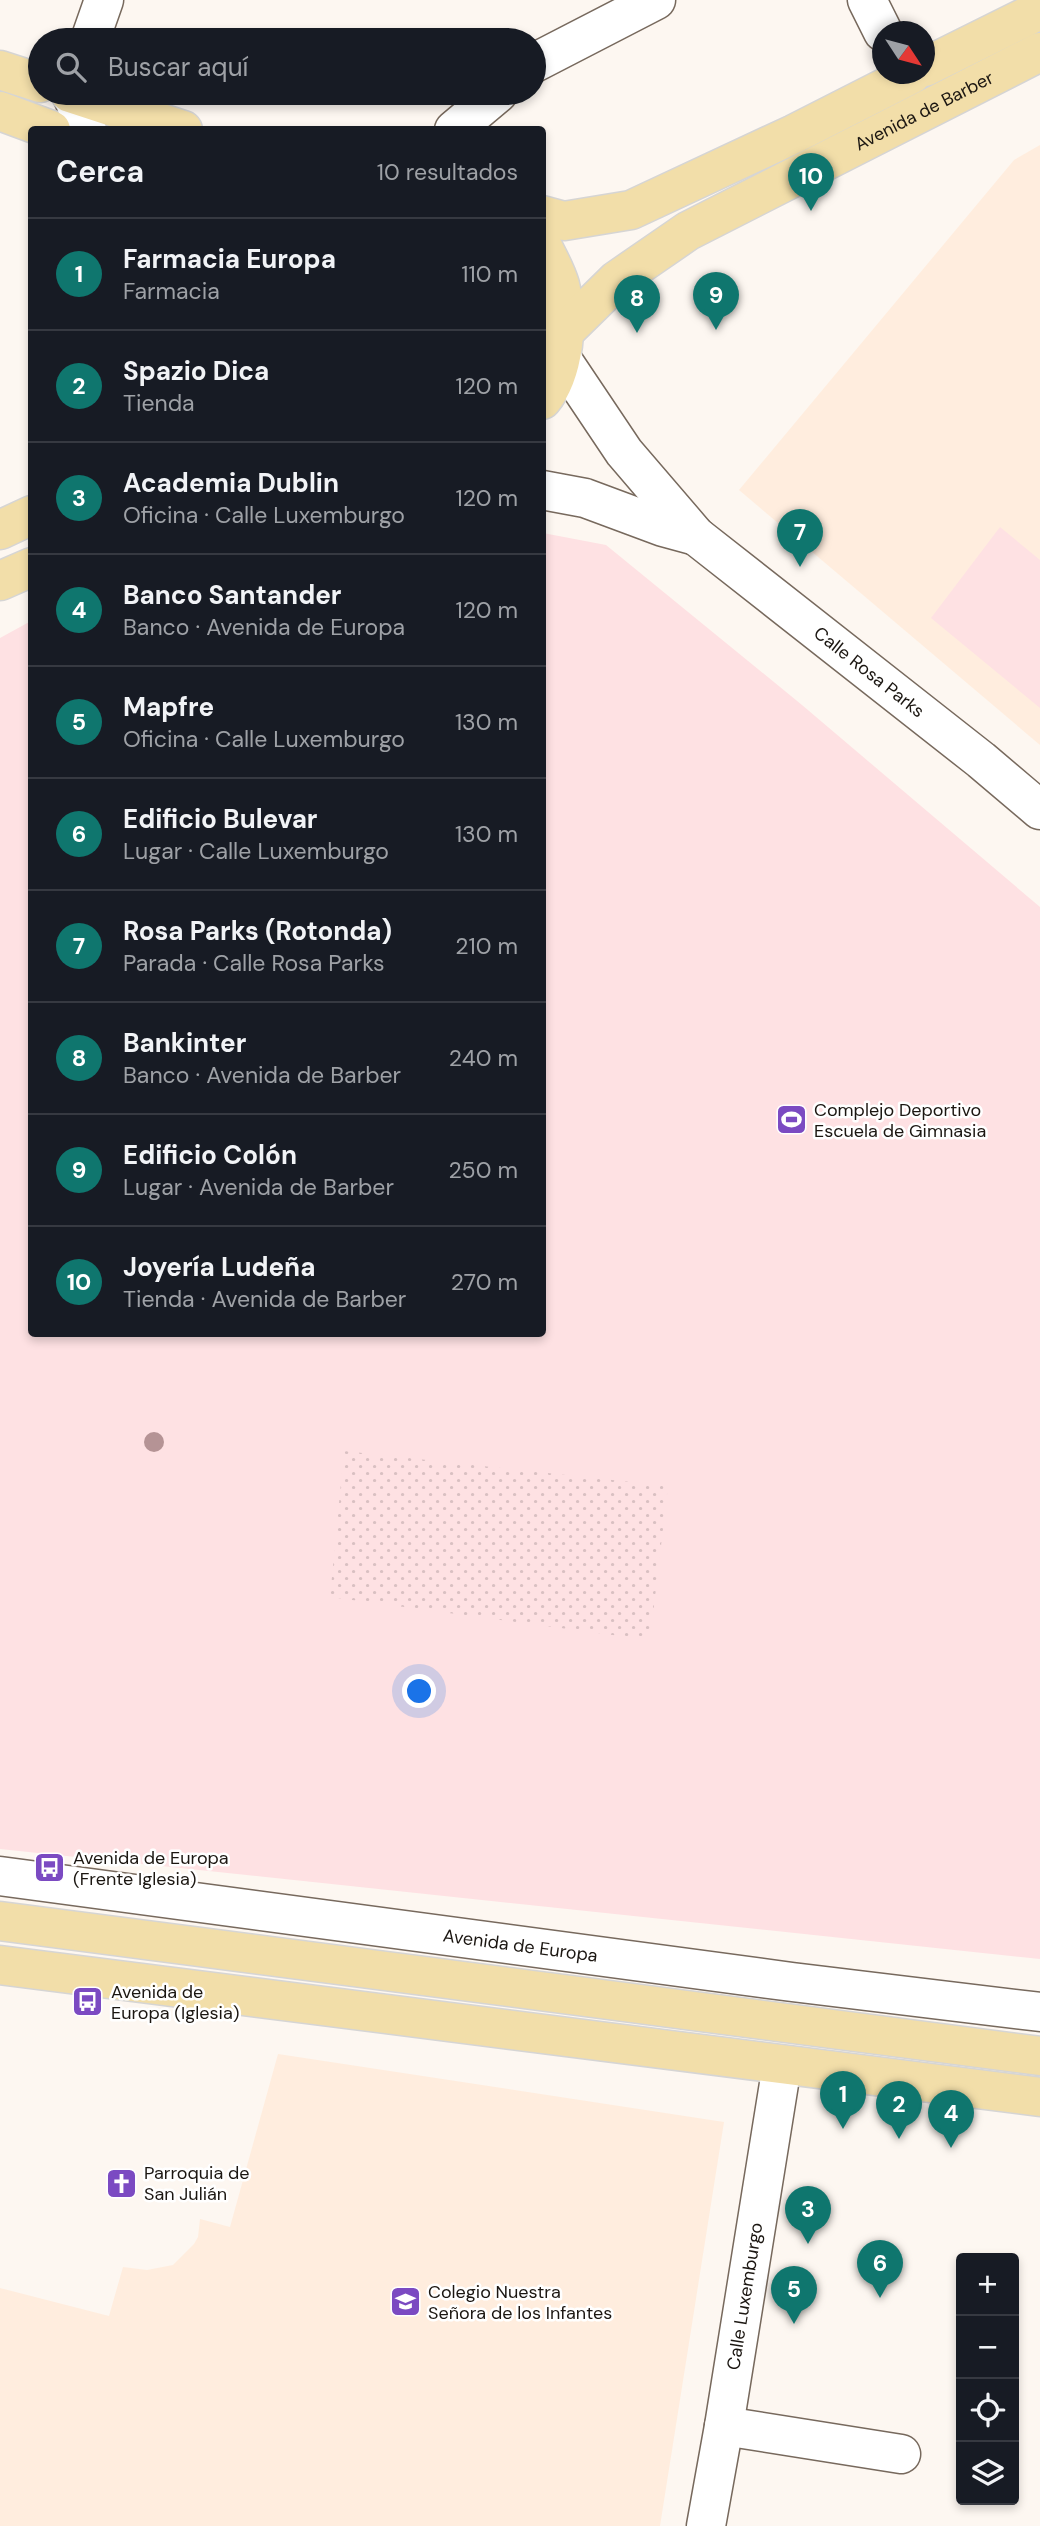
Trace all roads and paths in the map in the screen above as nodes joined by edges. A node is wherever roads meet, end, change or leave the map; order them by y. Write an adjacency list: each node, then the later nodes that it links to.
1 (104, 0): 6 (street)
2 (656, 0): 8 (street)
3 (867, 0): 5 (street)
4 (1040, 10): 9 (main road)
5 (878, 21)
6 (94, 28)
7 (1040, 52): 23 (main road, Avenida de Barber)
8 (546, 57)
9 (935, 61)
10 (0, 70): 11 (main road)
11 (28, 79)
12 (890, 84): 21 (main road)
13 (76, 105): 18 (street)
14 (107, 105): 19 (main road)
15 (492, 107): 20 (street)
16 (0, 111): 17 (main road)
17 (40, 126)
18 (85, 126)
19 (171, 126)
20 (461, 126)
21 (546, 216)
22 (546, 254): 23 (main road)
23 (563, 345): 24 (main road); 26 (street, Calle Rosa Parks)
24 (546, 390)
25 (546, 491): 26 (street, Calle Rosa Parks)
26 (696, 536): 29 (street, Calle Rosa Parks)
27 (28, 569): 28 (main road)
28 (0, 581)
29 (1040, 810)
30 (0, 1876): 33 (street, Avenida de Europa)
31 (0, 1921): 34 (main road)
32 (0, 1965): 35 (main road)
33 (1040, 2012)
34 (1040, 2056)
35 (782, 2065): 36 (main road); 37 (street, Calle Luxemburgo)
36 (1040, 2097)
37 (724, 2426): 38 (street); 39 (street, Calle Luxemburgo)
38 (901, 2454)
39 (706, 2526)

